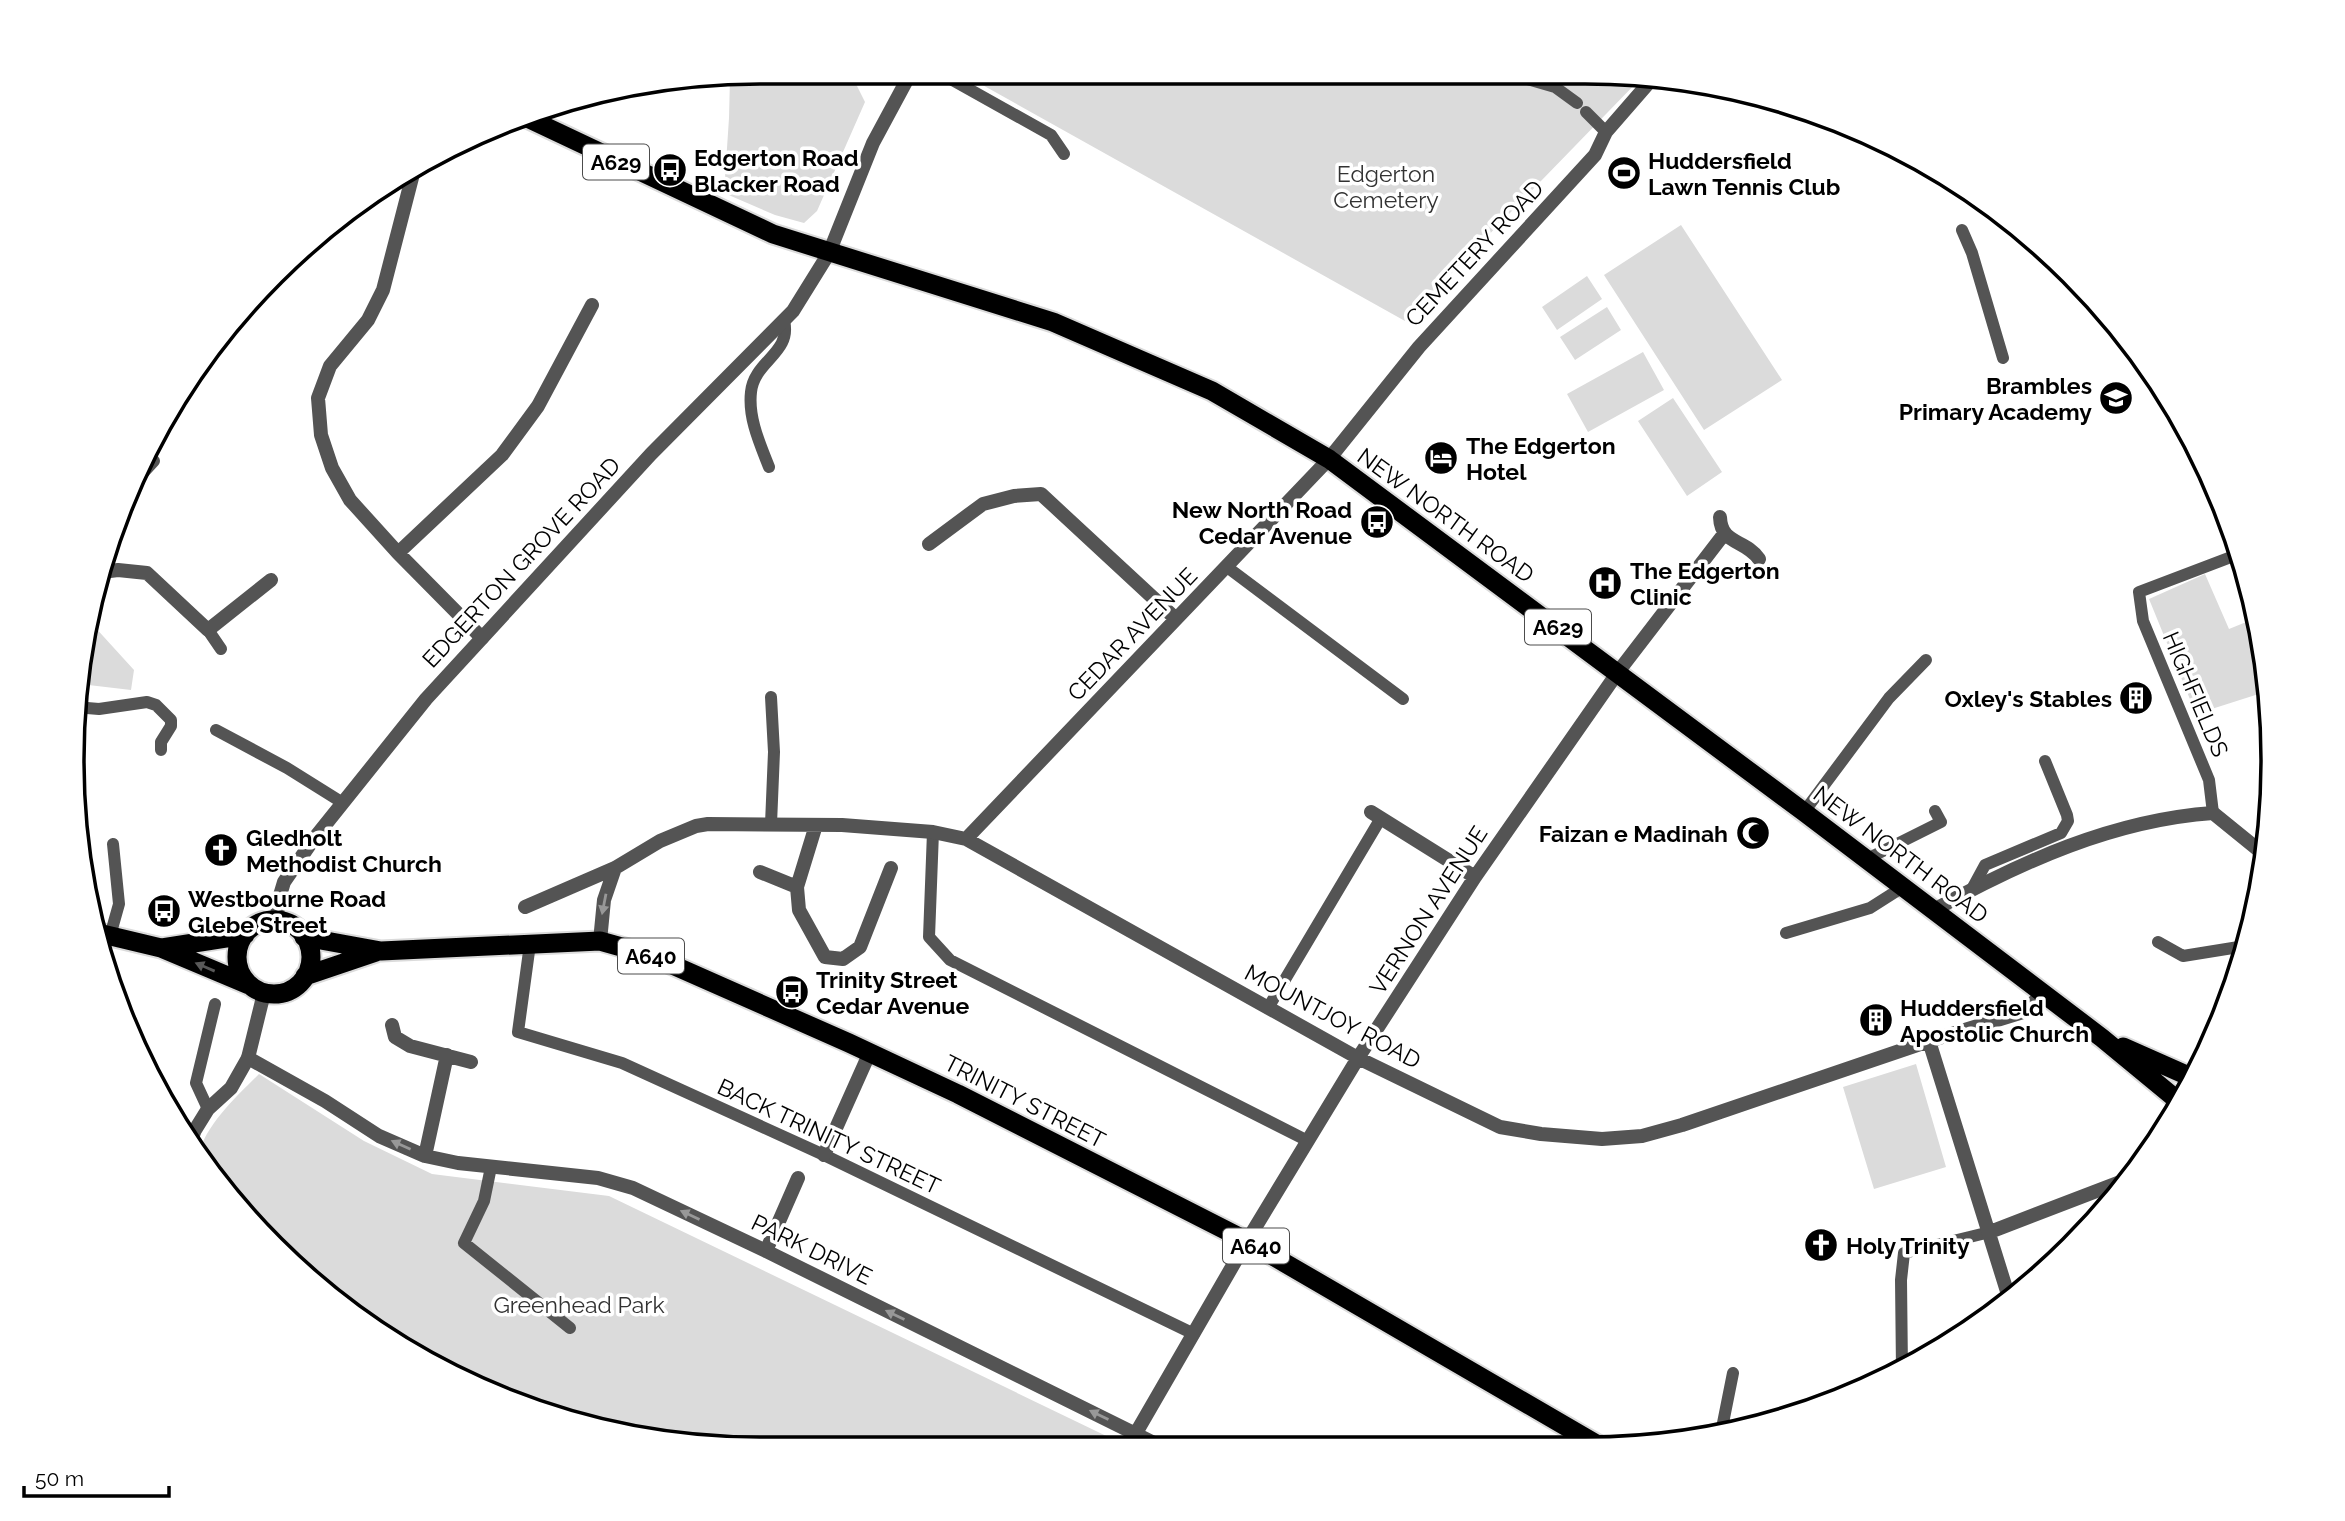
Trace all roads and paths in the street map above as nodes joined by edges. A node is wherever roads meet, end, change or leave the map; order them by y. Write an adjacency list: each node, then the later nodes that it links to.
1 (905, 84): 10 (street, EDGERTON GROVE ROAD)
2 (960, 84): 7 (lane)
3 (1545, 84): 6 (lane)
4 (1645, 87): 6 (street, CEMETERY ROAD)
5 (536, 122): 10 (highway, A629)
6 (1606, 132): 14 (street, CEMETERY ROAD)
7 (1064, 154)
8 (411, 182): 19 (street)
9 (1962, 230): 13 (lane)
10 (829, 253): 12 (street, EDGERTON GROVE ROAD); 14 (highway, NEW NORTH ROAD / A629)
11 (592, 305): 19 (street)
12 (784, 321): 15 (lane); 27 (street, EDGERTON GROVE ROAD)
13 (2003, 358)
14 (1329, 459): 22 (street, CEDAR AVENUE); 30 (highway, NEW NORTH ROAD / A629)
15 (769, 467)
16 (1720, 517): 17 (street)
17 (1724, 534): 21 (street); 30 (street, VERNON AVENUE)
18 (929, 544): 25 (street)
19 (398, 553): 27 (street)
20 (2230, 558): 40 (lane, HIGHFIELDS)
21 (1759, 559)
22 (1227, 567): 25 (street, CEDAR AVENUE); 32 (lane)
23 (111, 571): 26 (street)
24 (271, 580): 26 (street)
25 (1176, 619): 45 (street, CEDAR AVENUE)
26 (208, 630): 28 (lane)
27 (482, 638): 37 (street, EDGERTON GROVE ROAD)
28 (221, 649)
29 (1926, 660): 39 (lane)
30 (1618, 672): 39 (highway, NEW NORTH ROAD / A629); 52 (street, VERNON AVENUE)
31 (771, 697): 42 (lane)
32 (1403, 698)
33 (86, 709): 35 (lane)
34 (216, 730): 37 (lane)
35 (161, 750)
36 (2045, 761): 55 (lane)
37 (343, 803): 58 (street, EDGERTON GROVE ROAD)
38 (1935, 811): 48 (lane)
39 (1804, 812): 48 (highway, NEW NORTH ROAD / A629)
40 (2213, 813): 47 (street); 55 (street)
41 (1376, 815): 52 (street); 74 (lane)
42 (771, 824): 43 (street, MOUNTJOY ROAD); 49 (street, MOUNTJOY ROAD)
43 (816, 825): 44 (street, MOUNTJOY ROAD); 53 (street)
44 (933, 832): 45 (street, MOUNTJOY ROAD); 87 (lane)
45 (966, 839): 74 (street, MOUNTJOY ROAD)
46 (113, 844): 59 (lane)
47 (2255, 847)
48 (1867, 859): 54 (highway, NEW NORTH ROAD / A629)
49 (615, 868): 56 (street, MOUNTJOY ROAD); 64 (street, one-way to 64)
50 (891, 868): 53 (street)
51 (760, 873): 53 (street)
52 (1475, 877): 81 (street, VERNON AVENUE)
53 (797, 887)
54 (1903, 887): 57 (highway, NEW NORTH ROAD / A629); 60 (lane)
55 (1972, 889): 57 (street)
56 (525, 906)
57 (1934, 910): 72 (highway, NEW NORTH ROAD / A629)
58 (276, 921): 61 (highway); 63 (highway, A640)
59 (105, 928)
60 (1786, 933)
61 (244, 935): 67 (highway); 71 (highway)
62 (107, 937): 67 (highway)
63 (304, 937): 69 (highway, TRINITY STREET / A640); 70 (highway)
64 (600, 941): 66 (highway, TRINITY STREET / A640); 78 (highway, TRINITY STREET / A640)
65 (2158, 942): 68 (lane)
66 (530, 944): 69 (highway, TRINITY STREET / A640); 88 (lane, BACK TRINITY STREET)
67 (161, 948): 71 (highway, one-way to 67)
68 (2234, 948)
69 (381, 951): 70 (highway, TRINITY STREET / A640)
70 (305, 976): 71 (highway, A640)
71 (257, 989): 80 (street)
72 (2043, 993): 76 (highway, NEW NORTH ROAD / A629); 77 (street, MOUNTJOY ROAD)
73 (215, 1004): 85 (lane)
74 (1268, 1008): 81 (street, MOUNTJOY ROAD)
75 (392, 1025): 79 (street)
76 (2102, 1038): 83 (highway, NEW NORTH ROAD / A629); 84 (highway, NEW NORTH ROAD / A629)
77 (1928, 1041): 81 (street, MOUNTJOY ROAD); 93 (street)
78 (870, 1052): 88 (street); 94 (highway, TRINITY STREET / A640)
79 (447, 1055): 82 (street); 89 (street)
80 (248, 1058): 85 (street); 89 (street, PARK DRIVE, one-way to 80)
81 (1358, 1058): 87 (street, VERNON AVENUE)
82 (471, 1062)
83 (2184, 1074)
84 (2172, 1096)
85 (208, 1109): 86 (street)
86 (195, 1131)
87 (1308, 1141): 94 (street, VERNON AVENUE)
88 (824, 1155): 98 (lane, BACK TRINITY STREET)
89 (425, 1156): 90 (street, PARK DRIVE)
90 (492, 1167): 95 (street, PARK DRIVE, one-way to 90); 97 (lane)
91 (798, 1178): 95 (street)
92 (2109, 1187): 93 (street)
93 (1990, 1232): 96 (street); 99 (lane)
94 (1247, 1241): 98 (street, VERNON AVENUE); 104 (highway, TRINITY STREET / A640)
95 (766, 1251): 102 (street, PARK DRIVE, one-way to 95)
96 (2006, 1289)
97 (570, 1328)
98 (1194, 1334): 102 (street, VERNON AVENUE)
99 (1902, 1357)
100 (1733, 1373): 101 (lane)
101 (1723, 1422)
102 (1136, 1433): 103 (street, PARK DRIVE)
103 (1143, 1437)
104 (1584, 1437)

